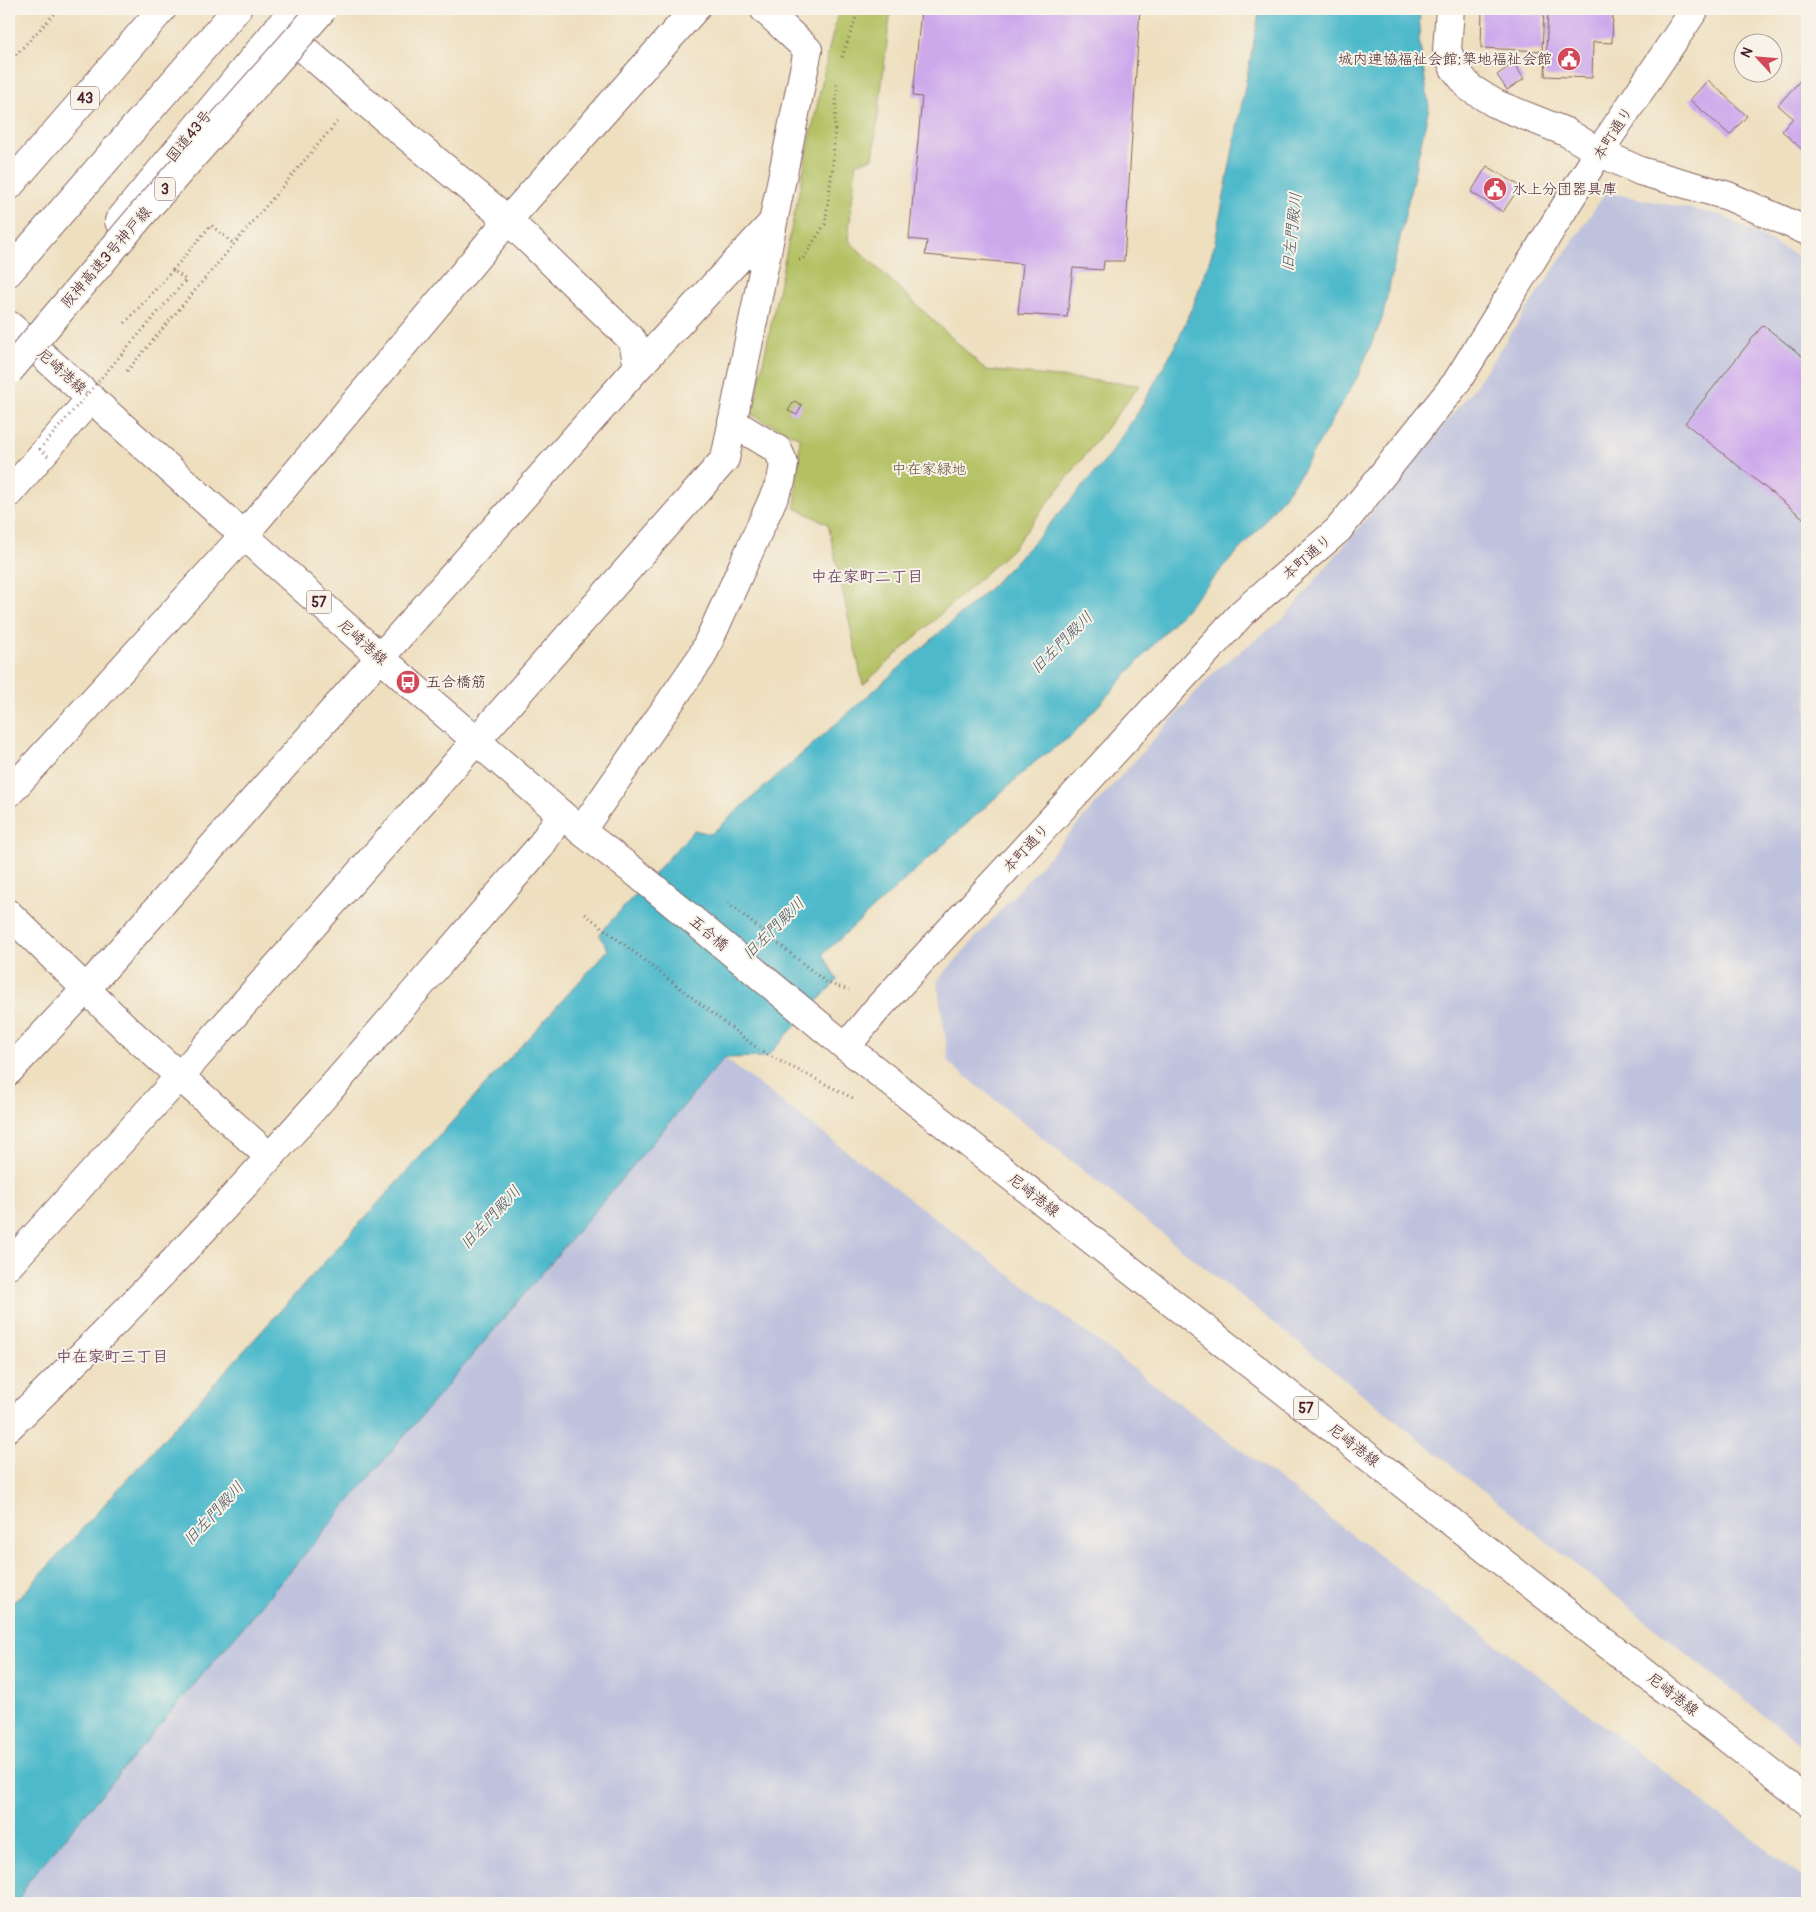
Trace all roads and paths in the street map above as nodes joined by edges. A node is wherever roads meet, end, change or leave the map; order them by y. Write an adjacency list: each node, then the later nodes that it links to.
1 (58, 9): 12 (path)
2 (162, 9): 16 (main road, 43)
3 (237, 9): 23 (main road)
4 (323, 9): 29 (main road, 阪神高速3号神戸線 / 3, bridge)
5 (695, 9): 17 (main road)
6 (764, 9): 18 (main road)
7 (859, 9): 11 (path)
8 (1450, 9): 15 (main road)
9 (1695, 9): 15 (main road, 本町通り)
10 (286, 18): 14 (main road); 25 (main road, 国道43号)
11 (840, 61)
12 (9, 62)
13 (837, 79): 21 (path)
14 (359, 97): 17 (main road); 20 (path)
15 (1599, 152): 19 (main road); 45 (main road, 本町通り)
16 (9, 186)
17 (508, 220): 26 (main road); 35 (main road)
18 (773, 222): 21 (main road); 27 (main road)
19 (1807, 231)
20 (234, 244): 22 (path); 30 (path)
21 (766, 257): 32 (main road)
22 (173, 270): 24 (path); 33 (path, bridge)
23 (9, 272)
24 (125, 323)
25 (14, 339): 31 (main road, 尼崎港線 / 57)
26 (633, 341): 27 (main road); 28 (main road)
27 (660, 344): 28 (main road)
28 (638, 367): 36 (main road)
29 (9, 371)
30 (127, 372)
31 (91, 398): 34 (main road); 35 (main road, 尼崎港線 / 57)
32 (732, 422): 37 (main road); 39 (main road)
33 (48, 456)
34 (9, 493)
35 (244, 535): 36 (main road, 尼崎港線 / 57); 38 (main road)
36 (381, 657): 37 (main road, 尼崎港線 / 57); 44 (main road)
37 (475, 741): 39 (main road, 尼崎港線 / 57); 49 (main road)
38 (9, 793)
39 (571, 822): 40 (main road, 尼崎港線 / 57); 51 (main road)
40 (635, 872): 46 (main road, 五合橋 / 57)
41 (724, 900): 45 (path)
42 (9, 914): 44 (main road)
43 (586, 914): 50 (path)
44 (86, 989): 48 (main road); 49 (main road)
45 (877, 1010): 47 (main road, 本町通り)
46 (806, 1014): 47 (main road, 尼崎港線 / 57)
47 (846, 1048): 54 (main road, 尼崎港線 / 57)
48 (9, 1071)
49 (180, 1076): 51 (main road); 52 (main road)
50 (853, 1098)
51 (270, 1156): 53 (main road)
52 (9, 1265)
53 (9, 1427)
54 (1807, 1801)

